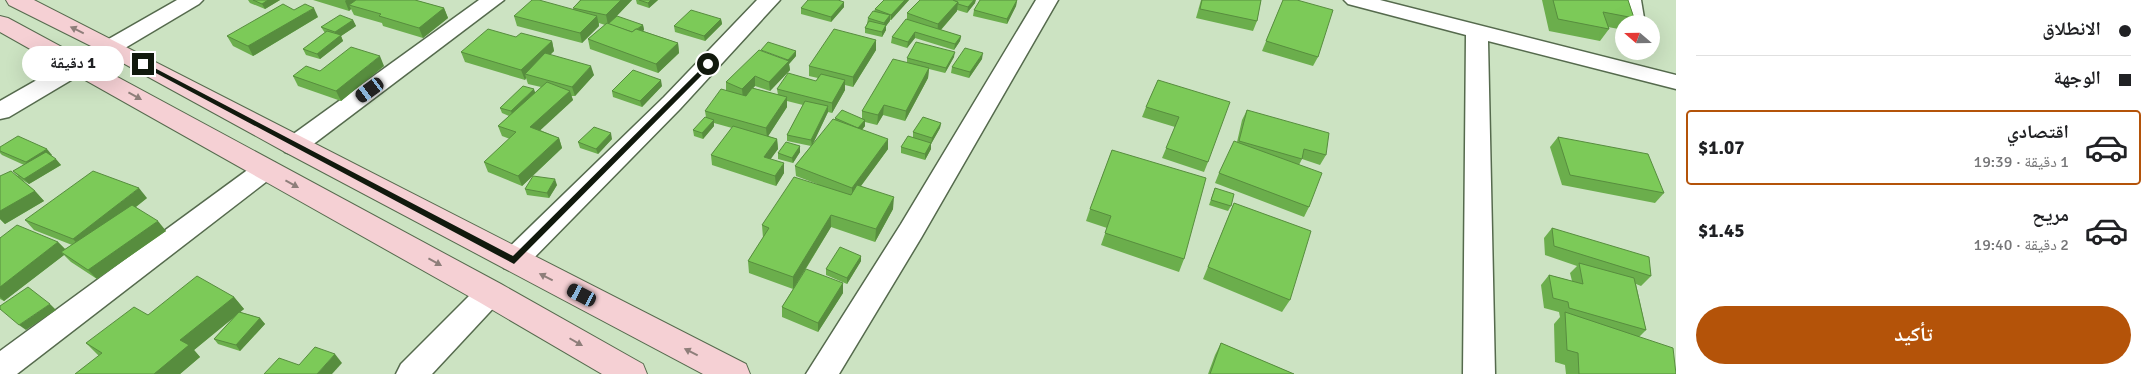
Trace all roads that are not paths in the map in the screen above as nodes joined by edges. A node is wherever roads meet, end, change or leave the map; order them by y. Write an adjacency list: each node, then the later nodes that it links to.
1 (17, 0): 11 (street, one-way to 1)
2 (192, 0): 11 (street)
3 (493, 0): 16 (street)
4 (769, 0): 18 (street)
5 (1047, 0): 24 (street)
6 (1355, 0): 10 (street)
7 (1630, 0): 8 (street)
8 (1632, 15)
9 (0, 23): 13 (street)
10 (1478, 31): 12 (street); 25 (street)
11 (110, 46): 13 (street); 16 (street)
12 (1641, 62): 14 (street)
13 (77, 64): 15 (street); 17 (street, one-way to 17)
14 (1676, 82)
15 (0, 111)
16 (294, 146): 18 (street)
17 (266, 169): 19 (street, one-way to 19); 20 (street)
18 (514, 260): 23 (street, one-way to 18)
19 (490, 293): 21 (street); 22 (street, one-way to 22)
20 (0, 369)
21 (412, 374)
22 (631, 374)
23 (734, 374)
24 (822, 374)
25 (1479, 374)

